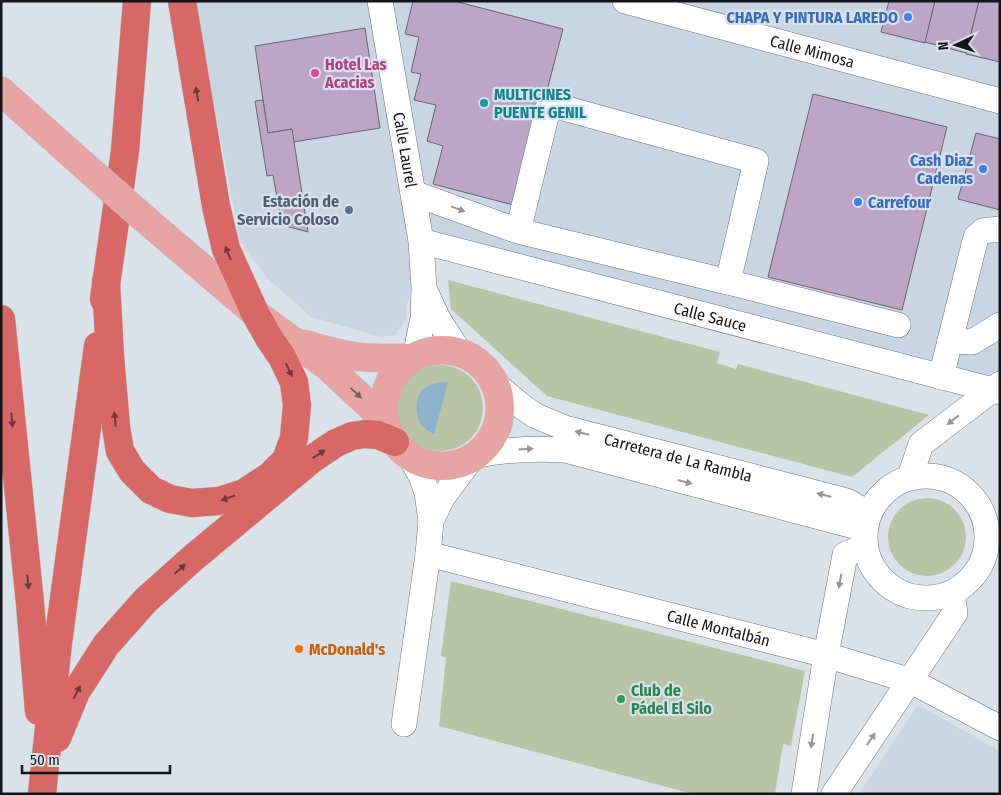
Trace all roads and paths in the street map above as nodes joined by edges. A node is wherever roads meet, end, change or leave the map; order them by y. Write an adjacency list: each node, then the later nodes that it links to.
1 (182, 1): 16 (highway, one-way to 1)
2 (380, 1): 7 (street, Calle Laurel)
3 (625, 1): 6 (street, Calle Mimosa)
4 (136, 3): 12 (highway)
5 (1, 91): 16 (main road, bridge)
6 (1000, 101)
7 (412, 193): 9 (street, one-way to 9); 10 (street, Calle Laurel)
8 (1000, 229): 21 (street)
9 (518, 231): 11 (street); 13 (street)
10 (421, 241): 14 (street, Calle Laurel); 15 (street, Calle Sauce)
11 (630, 258): 13 (street); 15 (street)
12 (106, 282): 16 (highway, one-way to 12); 40 (highway)
13 (728, 282): 18 (street)
14 (424, 288): 22 (street); 23 (street, Calle Laurel)
15 (622, 293): 24 (street, Calle Sauce)
16 (255, 313): 20 (main road)
17 (1, 319): 40 (highway, one-way to 40)
18 (898, 324)
19 (1000, 325): 21 (street)
20 (292, 340): 23 (main road); 27 (main road, one-way to 27)
21 (950, 341): 24 (street)
22 (460, 353): 23 (main road); 25 (main road)
23 (414, 357): 27 (main road)
24 (941, 377): 26 (street, Calle Sauce)
25 (496, 385): 28 (main road); 31 (street, Carretera de La Rambla, one-way to 25)
26 (997, 389): 29 (street, one-way to 29)
27 (397, 440): 28 (main road); 30 (street); 40 (highway, one-way to 27)
28 (474, 457): 30 (street); 31 (street, Carretera de La Rambla, one-way to 31)
29 (910, 477): 31 (street); 32 (street)
30 (431, 521): 33 (street)
31 (866, 530): 35 (street); 36 (street, one-way to 36)
32 (993, 536): 34 (street)
33 (428, 554): 36 (street, Calle Montalbán); 38 (street)
34 (989, 572): 35 (street)
35 (952, 593): 37 (street)
36 (826, 655): 37 (street, Calle Montalbán); 41 (street, one-way to 41)
37 (911, 681): 39 (street, Calle Montalbán); 42 (street, one-way to 37)
38 (404, 724)
39 (1000, 728)
40 (43, 782)
41 (804, 794)
42 (834, 794)

